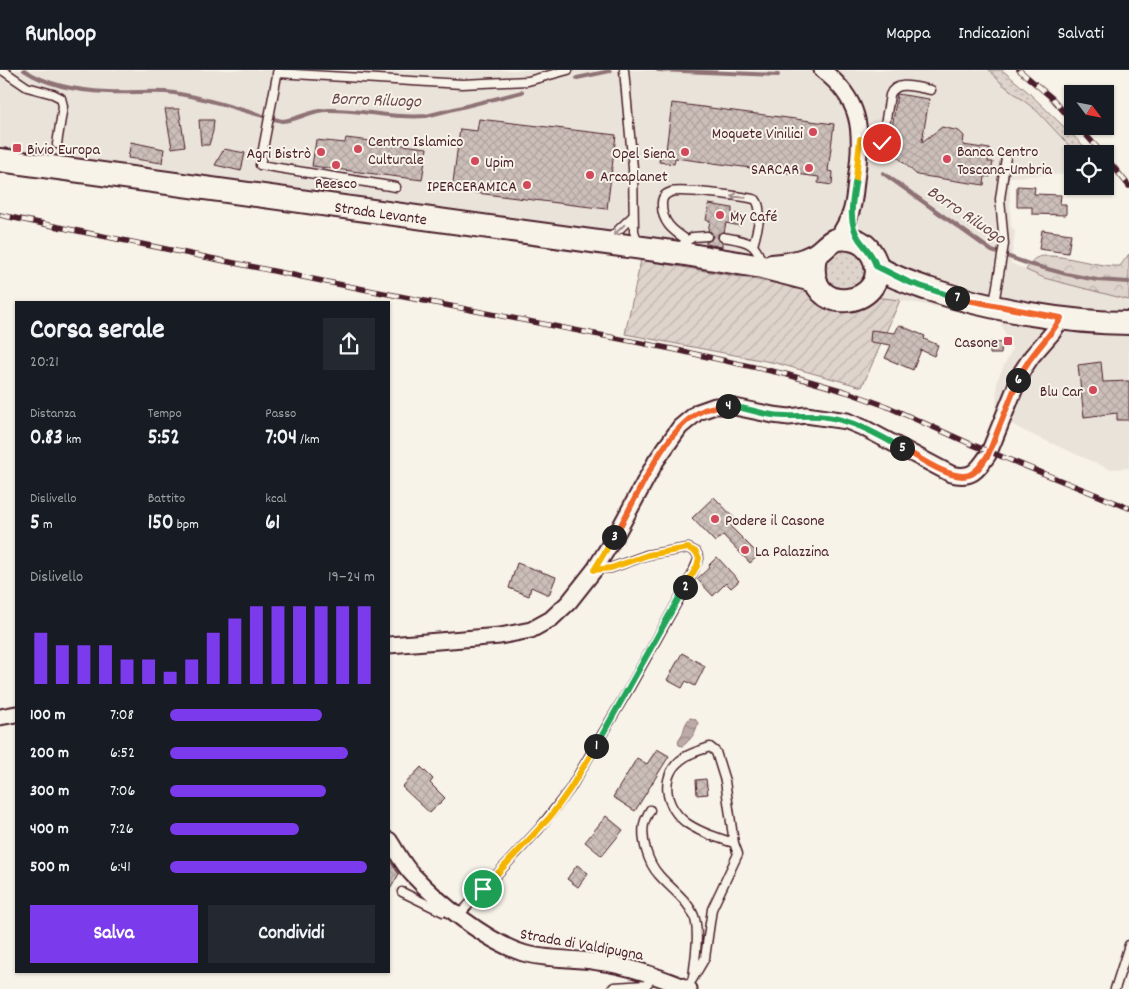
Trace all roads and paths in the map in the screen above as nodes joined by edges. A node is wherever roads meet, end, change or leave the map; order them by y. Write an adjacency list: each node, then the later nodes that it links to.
1 (2, 70): 8 (lane)
2 (568, 70): 5 (lane)
3 (624, 70): 13 (lane)
4 (822, 70): 7 (street)
5 (277, 72): 11 (lane)
6 (931, 90): 7 (lane)
7 (860, 139): 12 (street)
8 (57, 144)
9 (3, 155): 17 (main road, Strada Levante)
10 (1006, 157): 27 (lane)
11 (396, 187)
12 (851, 211): 16 (street); 22 (street)
13 (633, 216): 17 (lane, one-way to 17); 20 (lane)
14 (707, 236): 19 (lane)
15 (723, 238): 18 (lane)
16 (836, 240): 21 (main road, Strada Levante); 22 (main road, Strada Levante)
17 (604, 243): 20 (main road, Strada Levante)
18 (754, 246): 19 (lane, one-way to 19); 23 (lane)
19 (683, 247): 20 (main road, Strada Levante); 23 (main road, Strada Levante)
20 (640, 248)
21 (815, 256): 23 (main road, Strada Levante); 24 (main road)
22 (871, 256): 25 (main road, Strada Levante); 26 (main road)
23 (762, 267): 24 (main road, Strada Levante)
24 (816, 281): 26 (main road, Strada Levante)
25 (925, 288): 26 (main road, Strada Levante); 27 (main road, Strada Levante)
26 (869, 289)
27 (994, 306): 28 (main road, Strada Levante)
28 (1061, 318): 29 (main road, Strada Levante); 30 (street)
29 (1129, 323)
30 (594, 570): 31 (street); 38 (lane)
31 (390, 645)
32 (15, 714): 33 (street)
33 (0, 717)
34 (650, 810): 41 (lane)
35 (390, 842): 38 (street, Strada di Valdipugna)
36 (734, 843): 36 (lane); 41 (lane)
37 (402, 892): 38 (lane)
38 (456, 913): 40 (street, Strada di Valdipugna)
39 (1129, 945): 43 (lane)
40 (655, 975): 41 (street, Strada di Valdipugna); 42 (lane)
41 (691, 986)
42 (612, 989)
43 (1115, 989)

